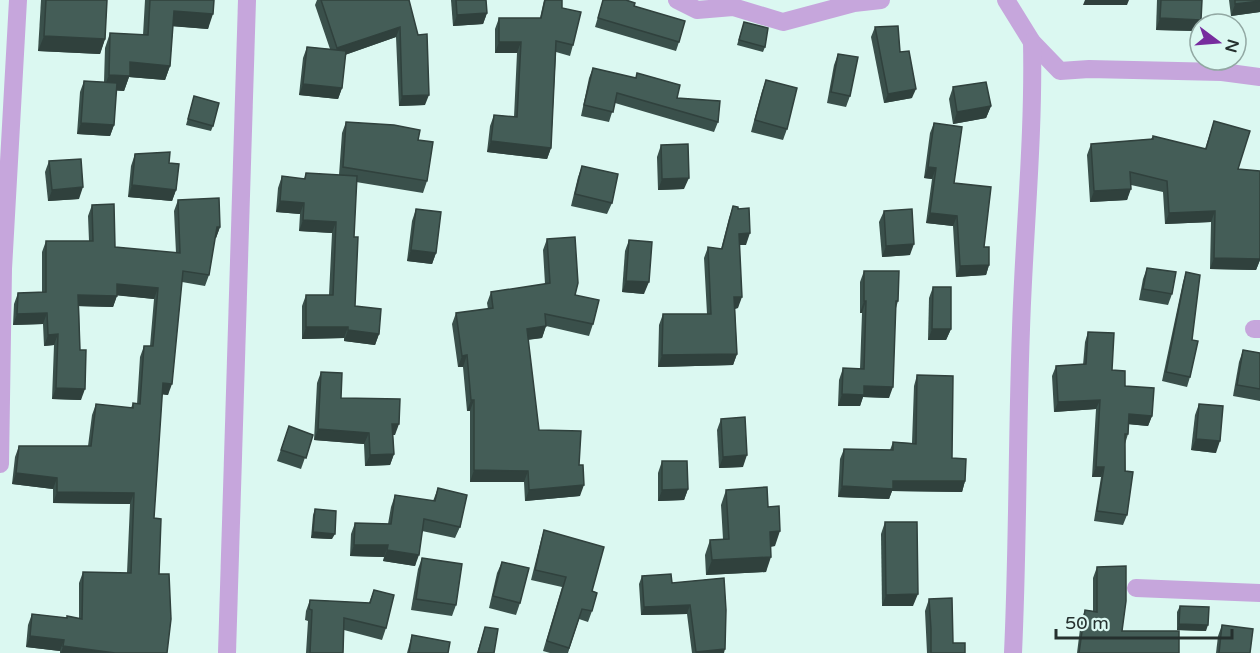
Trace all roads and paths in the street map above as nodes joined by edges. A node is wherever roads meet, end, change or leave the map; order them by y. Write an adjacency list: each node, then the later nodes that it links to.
1 (18, 0): 8 (street)
2 (247, 0): 11 (street)
3 (677, 0): 4 (street)
4 (881, 0)
5 (1006, 0): 6 (street)
6 (1032, 42): 7 (street); 12 (street)
7 (1260, 76)
8 (0, 464)
9 (1136, 588): 10 (street)
10 (1260, 593)
11 (227, 653)
12 (1013, 653)

